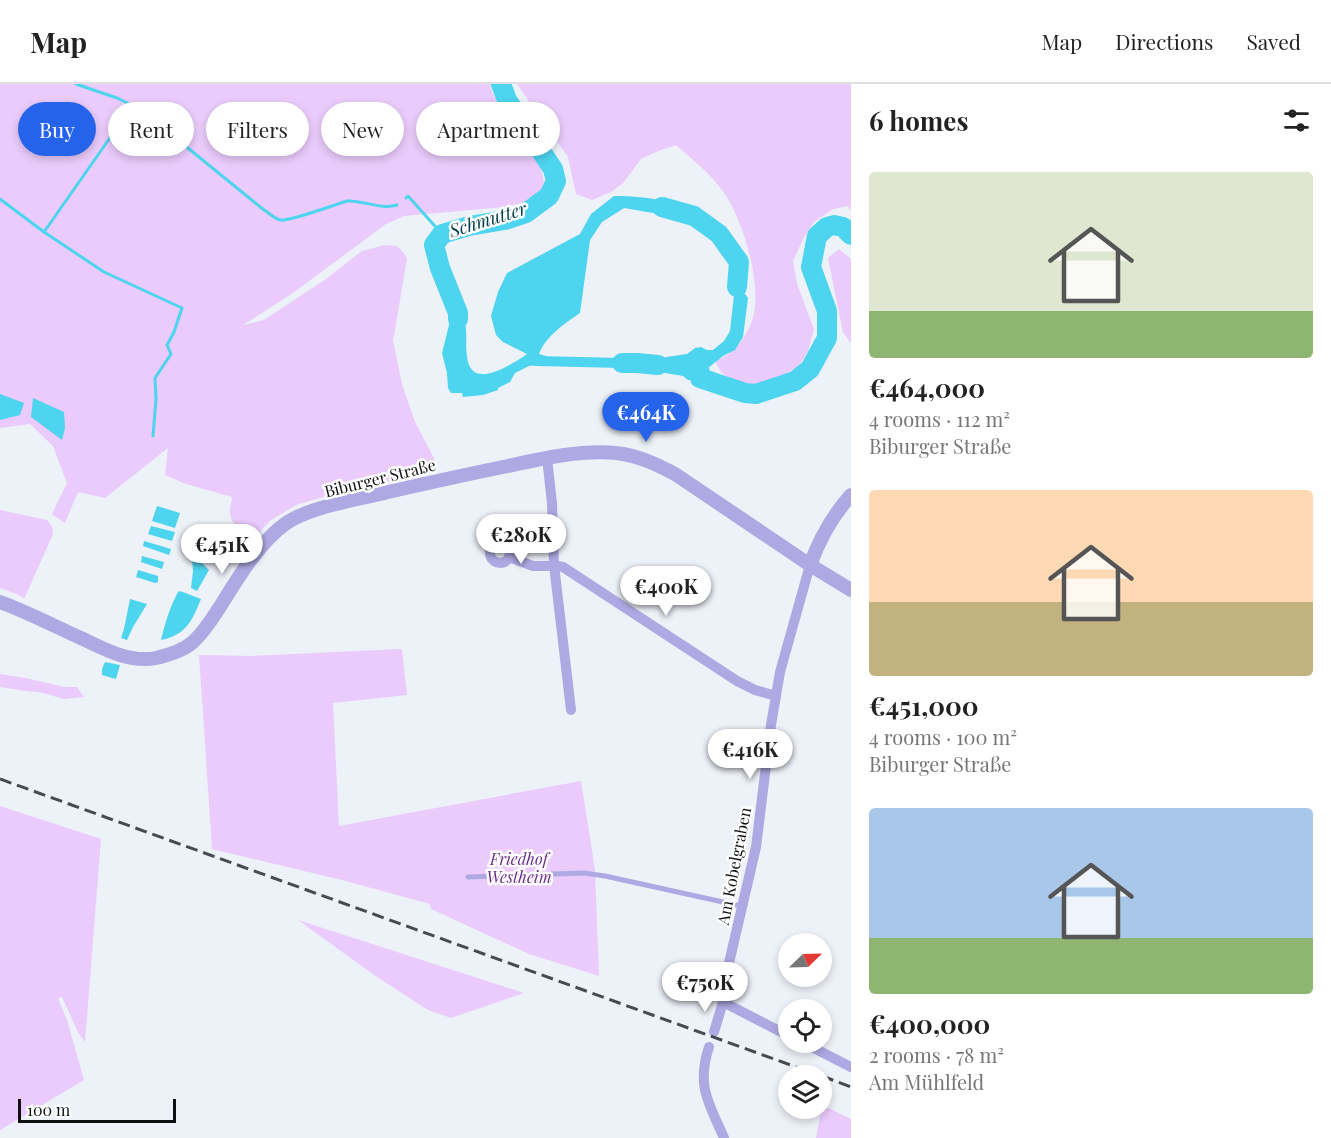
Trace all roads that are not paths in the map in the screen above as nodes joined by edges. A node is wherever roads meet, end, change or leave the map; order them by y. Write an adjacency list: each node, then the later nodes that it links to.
1 (548, 458): 4 (street); 5 (street, Biburger Straße); 7 (street, Biburger Straße)
2 (851, 495): 5 (street)
3 (509, 557): 4 (street)
4 (554, 565): 8 (street); 9 (street)
5 (810, 565): 6 (street, Biburger Straße); 8 (street, Am Kobelgraben)
6 (851, 590)
7 (0, 602)
8 (776, 696): 11 (street, Am Kobelgraben)
9 (571, 710)
10 (468, 877): 11 (lane)
11 (743, 907): 12 (street, Am Kobelgraben)
12 (723, 1002): 13 (street); 14 (street, Am Kobelgraben)
13 (778, 1030)
14 (714, 1032)
15 (710, 1047): 18 (street)
16 (824, 1053): 17 (street)
17 (851, 1067)
18 (724, 1138)

